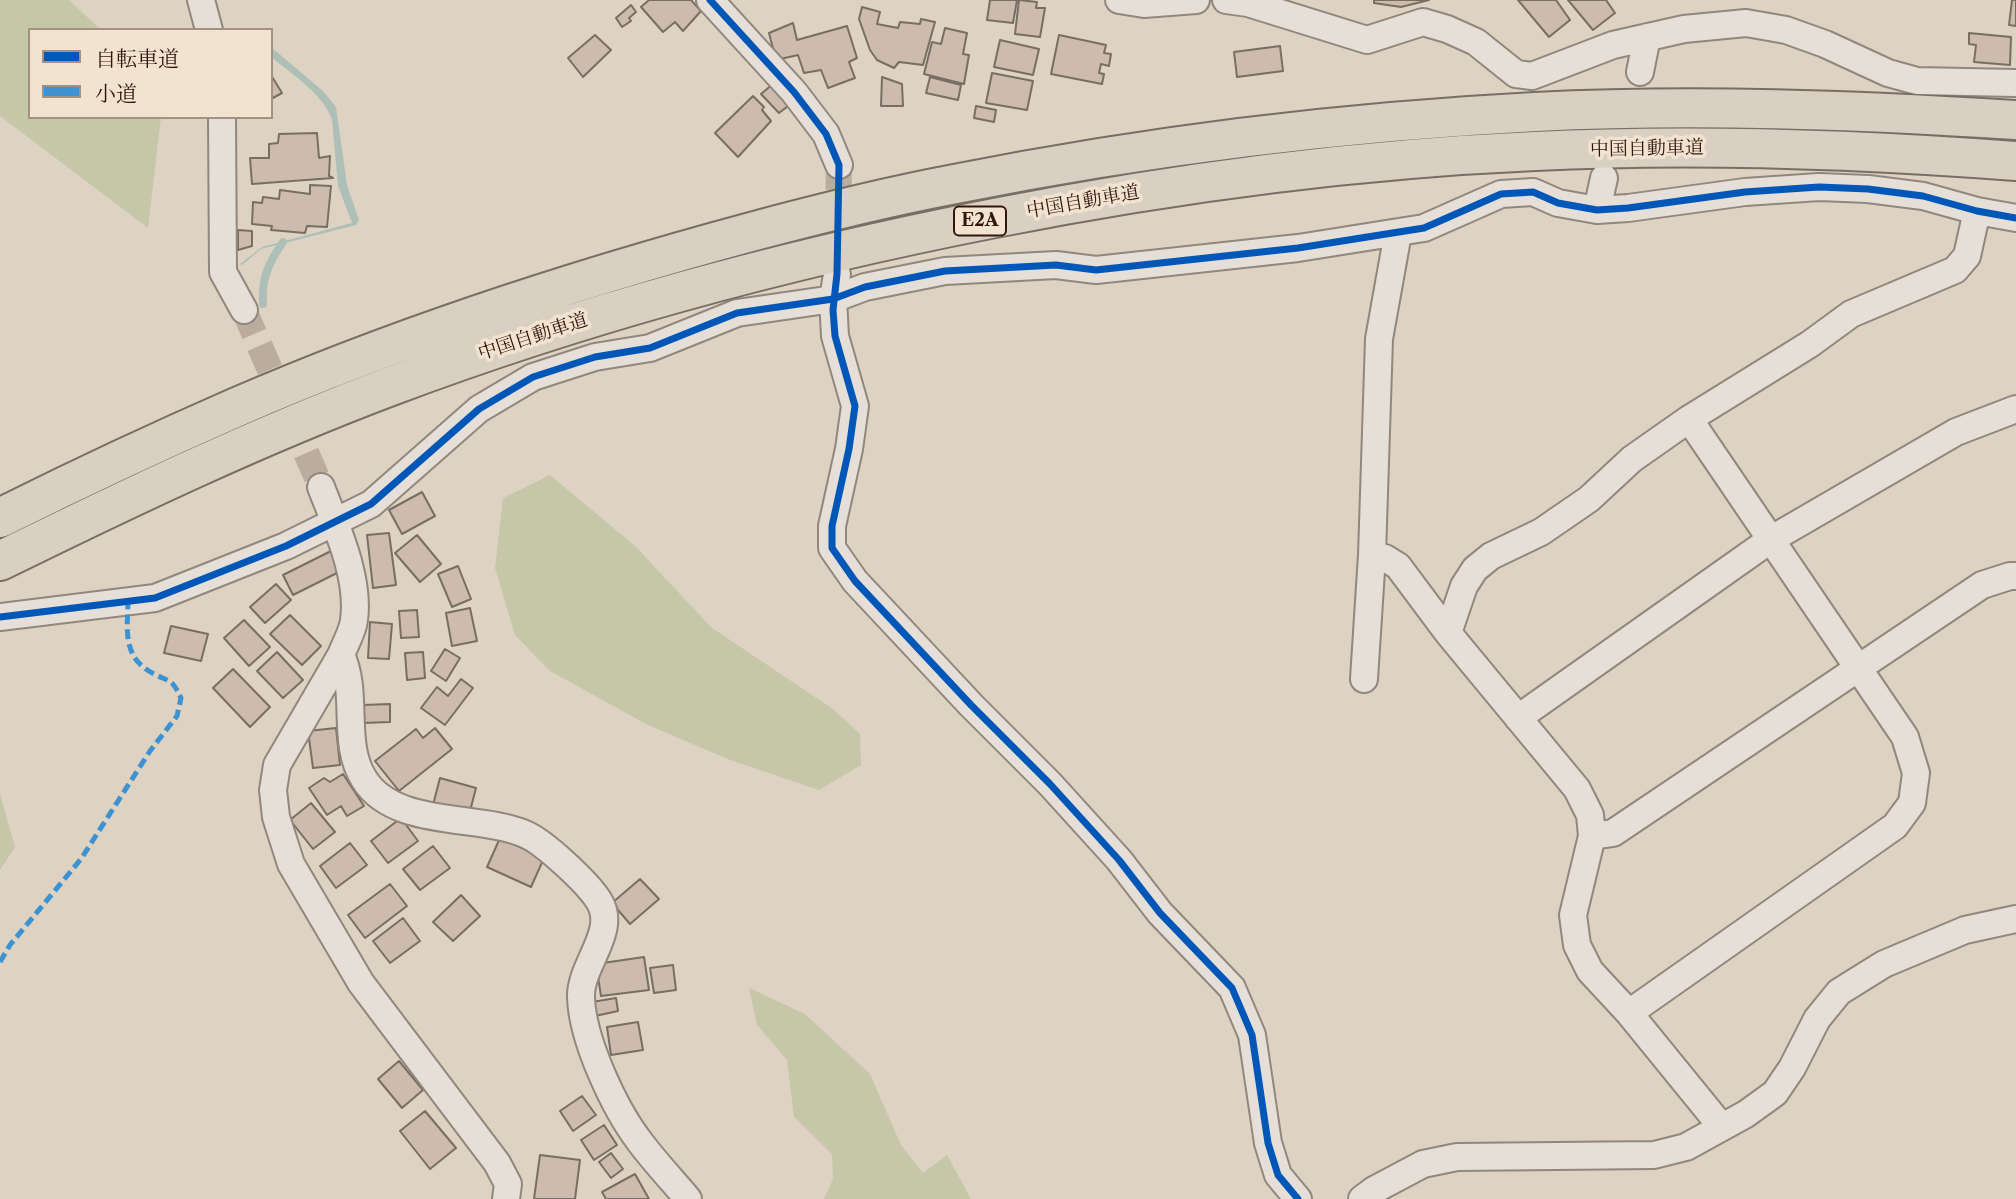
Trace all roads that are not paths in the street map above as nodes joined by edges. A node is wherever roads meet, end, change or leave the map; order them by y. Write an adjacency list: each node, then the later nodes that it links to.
1 (201, 0): 6 (street)
2 (710, 0): 13 (street)
3 (1119, 0): 4 (street)
4 (1196, 0)
5 (1226, 0): 7 (street)
6 (208, 28)
7 (1647, 37): 8 (street); 9 (street)
8 (1640, 72)
9 (2016, 83)
10 (222, 119): 20 (street)
11 (2016, 120): 24 (highway, 中国自動車道 / E2A)
12 (2016, 161): 28 (highway, 中国自動車道 / E2A)
13 (839, 165)
14 (1604, 178): 15 (street)
15 (1597, 210): 16 (street); 18 (street)
16 (1977, 211): 17 (street); 22 (street)
17 (2016, 218)
18 (1398, 233): 19 (street); 27 (street)
19 (835, 286): 25 (street); 42 (street)
20 (244, 310)
21 (2016, 409): 26 (street)
22 (1689, 419): 26 (street); 31 (street)
23 (321, 487): 25 (street)
24 (0, 518)
25 (335, 524): 30 (street); 32 (street)
26 (1770, 540): 33 (street); 35 (street)
27 (1372, 555): 31 (street); 34 (street)
28 (0, 561)
29 (2016, 576): 33 (street)
30 (0, 617)
31 (1448, 633): 35 (street)
32 (341, 655): 40 (street); 41 (street)
33 (1858, 668): 36 (street); 38 (street)
34 (1364, 679)
35 (1518, 718): 36 (street)
36 (1592, 835): 38 (street)
37 (2016, 919): 39 (street)
38 (1629, 1013): 39 (street)
39 (1721, 1126): 43 (street)
40 (506, 1199)
41 (688, 1199)
42 (1298, 1199)
43 (1362, 1199)

